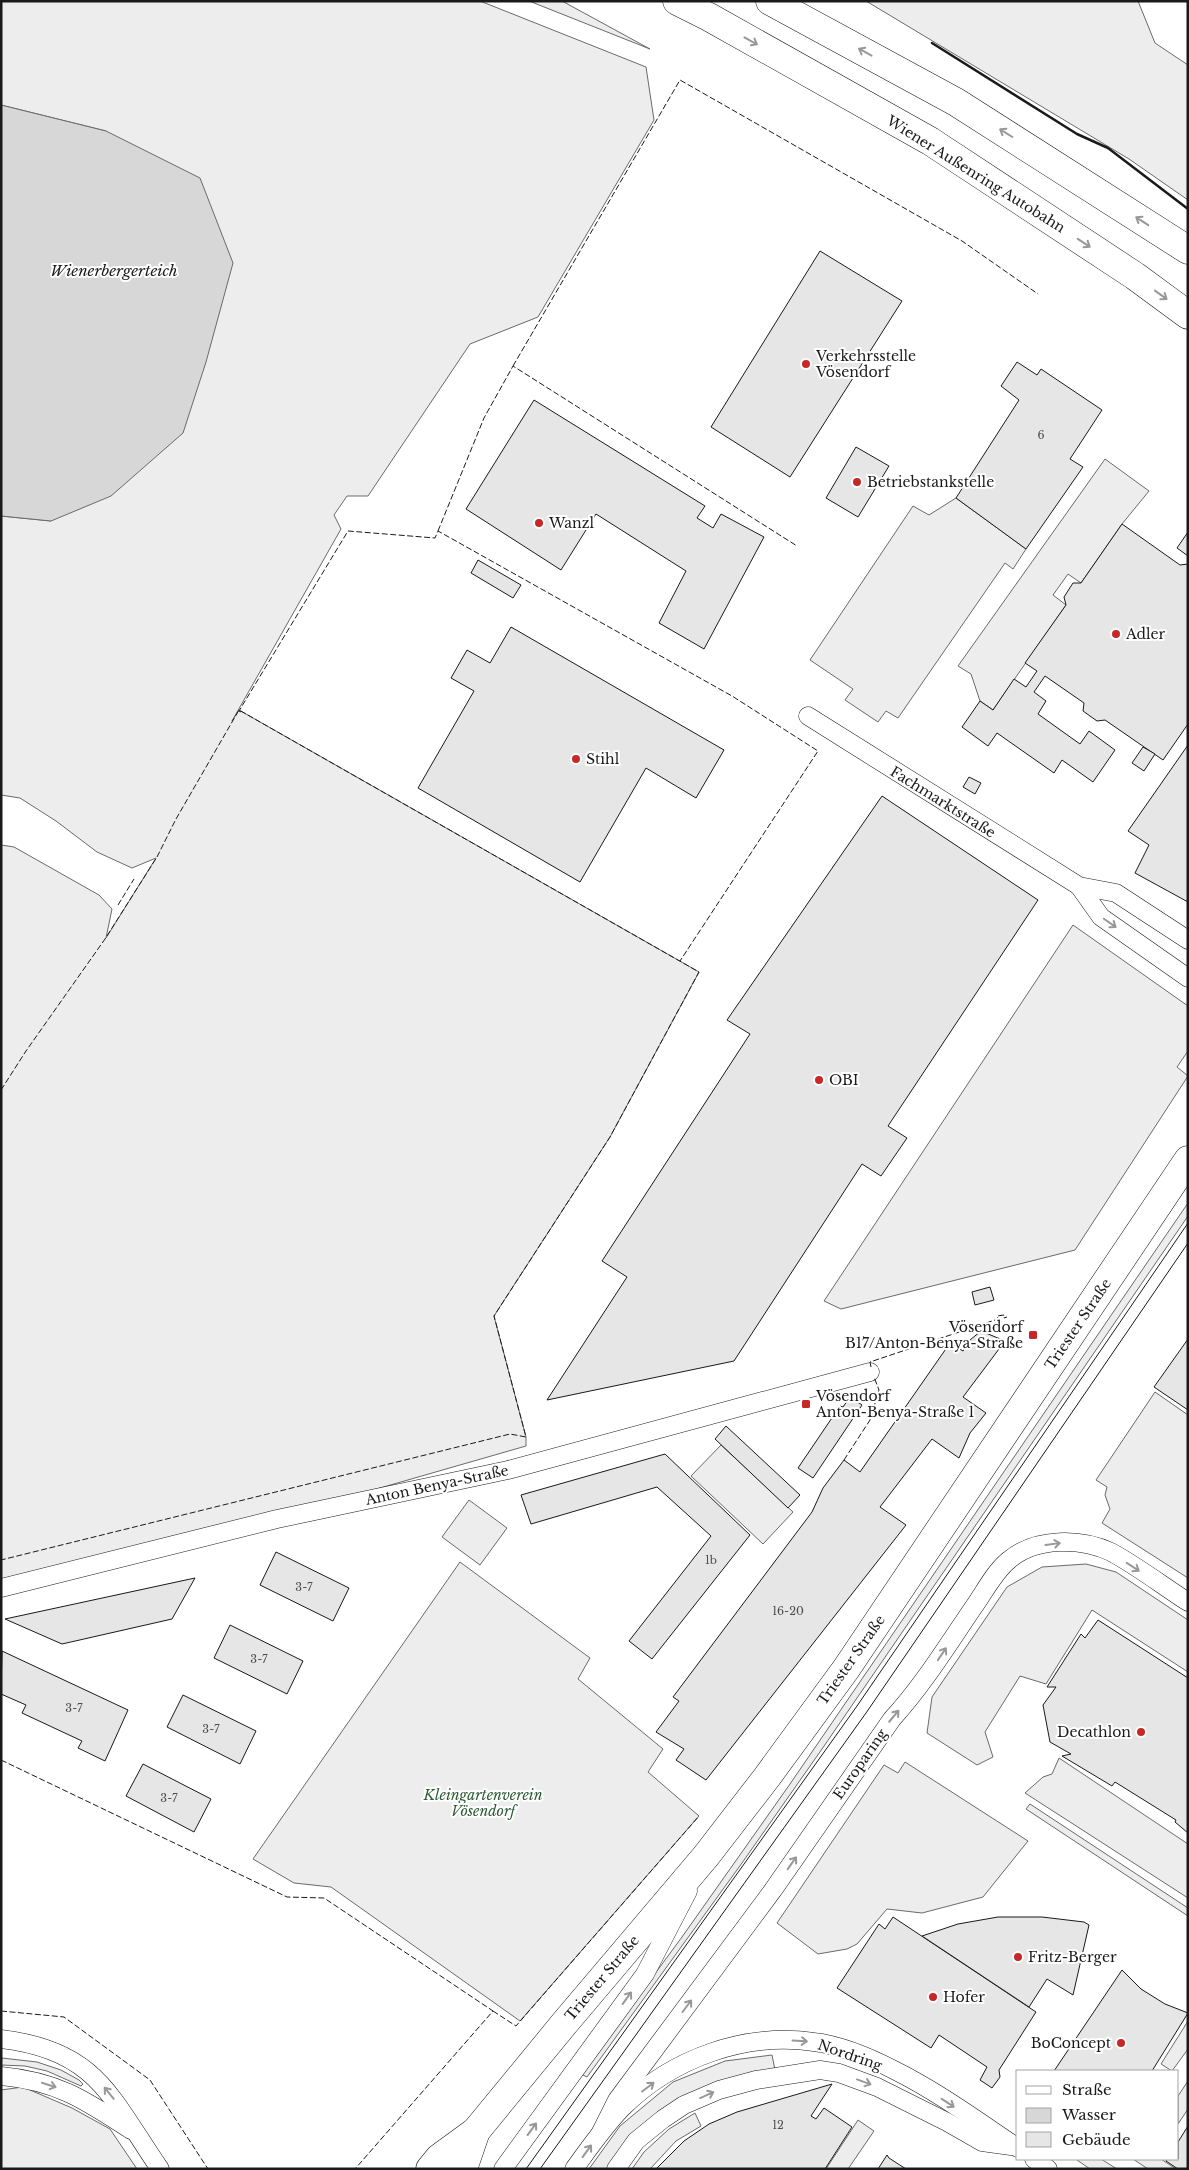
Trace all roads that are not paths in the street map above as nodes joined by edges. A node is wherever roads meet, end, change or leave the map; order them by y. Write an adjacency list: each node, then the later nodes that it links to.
1 (677, 1): 4 (main road, Wiener Außenring Autobahn, one-way to 4)
2 (770, 1): 3 (main road, one-way to 2)
3 (1188, 250)
4 (1188, 314)
5 (808, 716): 6 (street, Fachmarktstraße)
6 (1079, 886): 7 (street, Fachmarktstraße); 8 (street, Fachmarktstraße, one-way to 8)
7 (1188, 940)
8 (1188, 978)
9 (1188, 1160): 13 (main road, Triester Straße)
10 (870, 1372): 11 (street, Anton Benya-Straße)
11 (1, 1588)
12 (1188, 1602): 17 (street, Europaring, one-way to 12)
13 (706, 1856): 16 (main road, Triester Straße); 25 (street, one-way to 13)
14 (1, 2039): 18 (street, one-way to 14)
15 (1, 2076): 18 (street, one-way to 18)
16 (476, 2131): 23 (main road, Triester Straße); 24 (main road, Triester Straße)
17 (601, 2132): 19 (street, Nordring, one-way to 19); 26 (street, one-way to 17)
18 (135, 2133): 22 (street)
19 (1016, 2146)
20 (1016, 2147): 27 (street, Nordring, one-way to 20)
21 (1035, 2160): 28 (street)
22 (160, 2169)
23 (430, 2169)
24 (462, 2169)
25 (503, 2169)
26 (574, 2169)
27 (616, 2169)
28 (1048, 2169)

